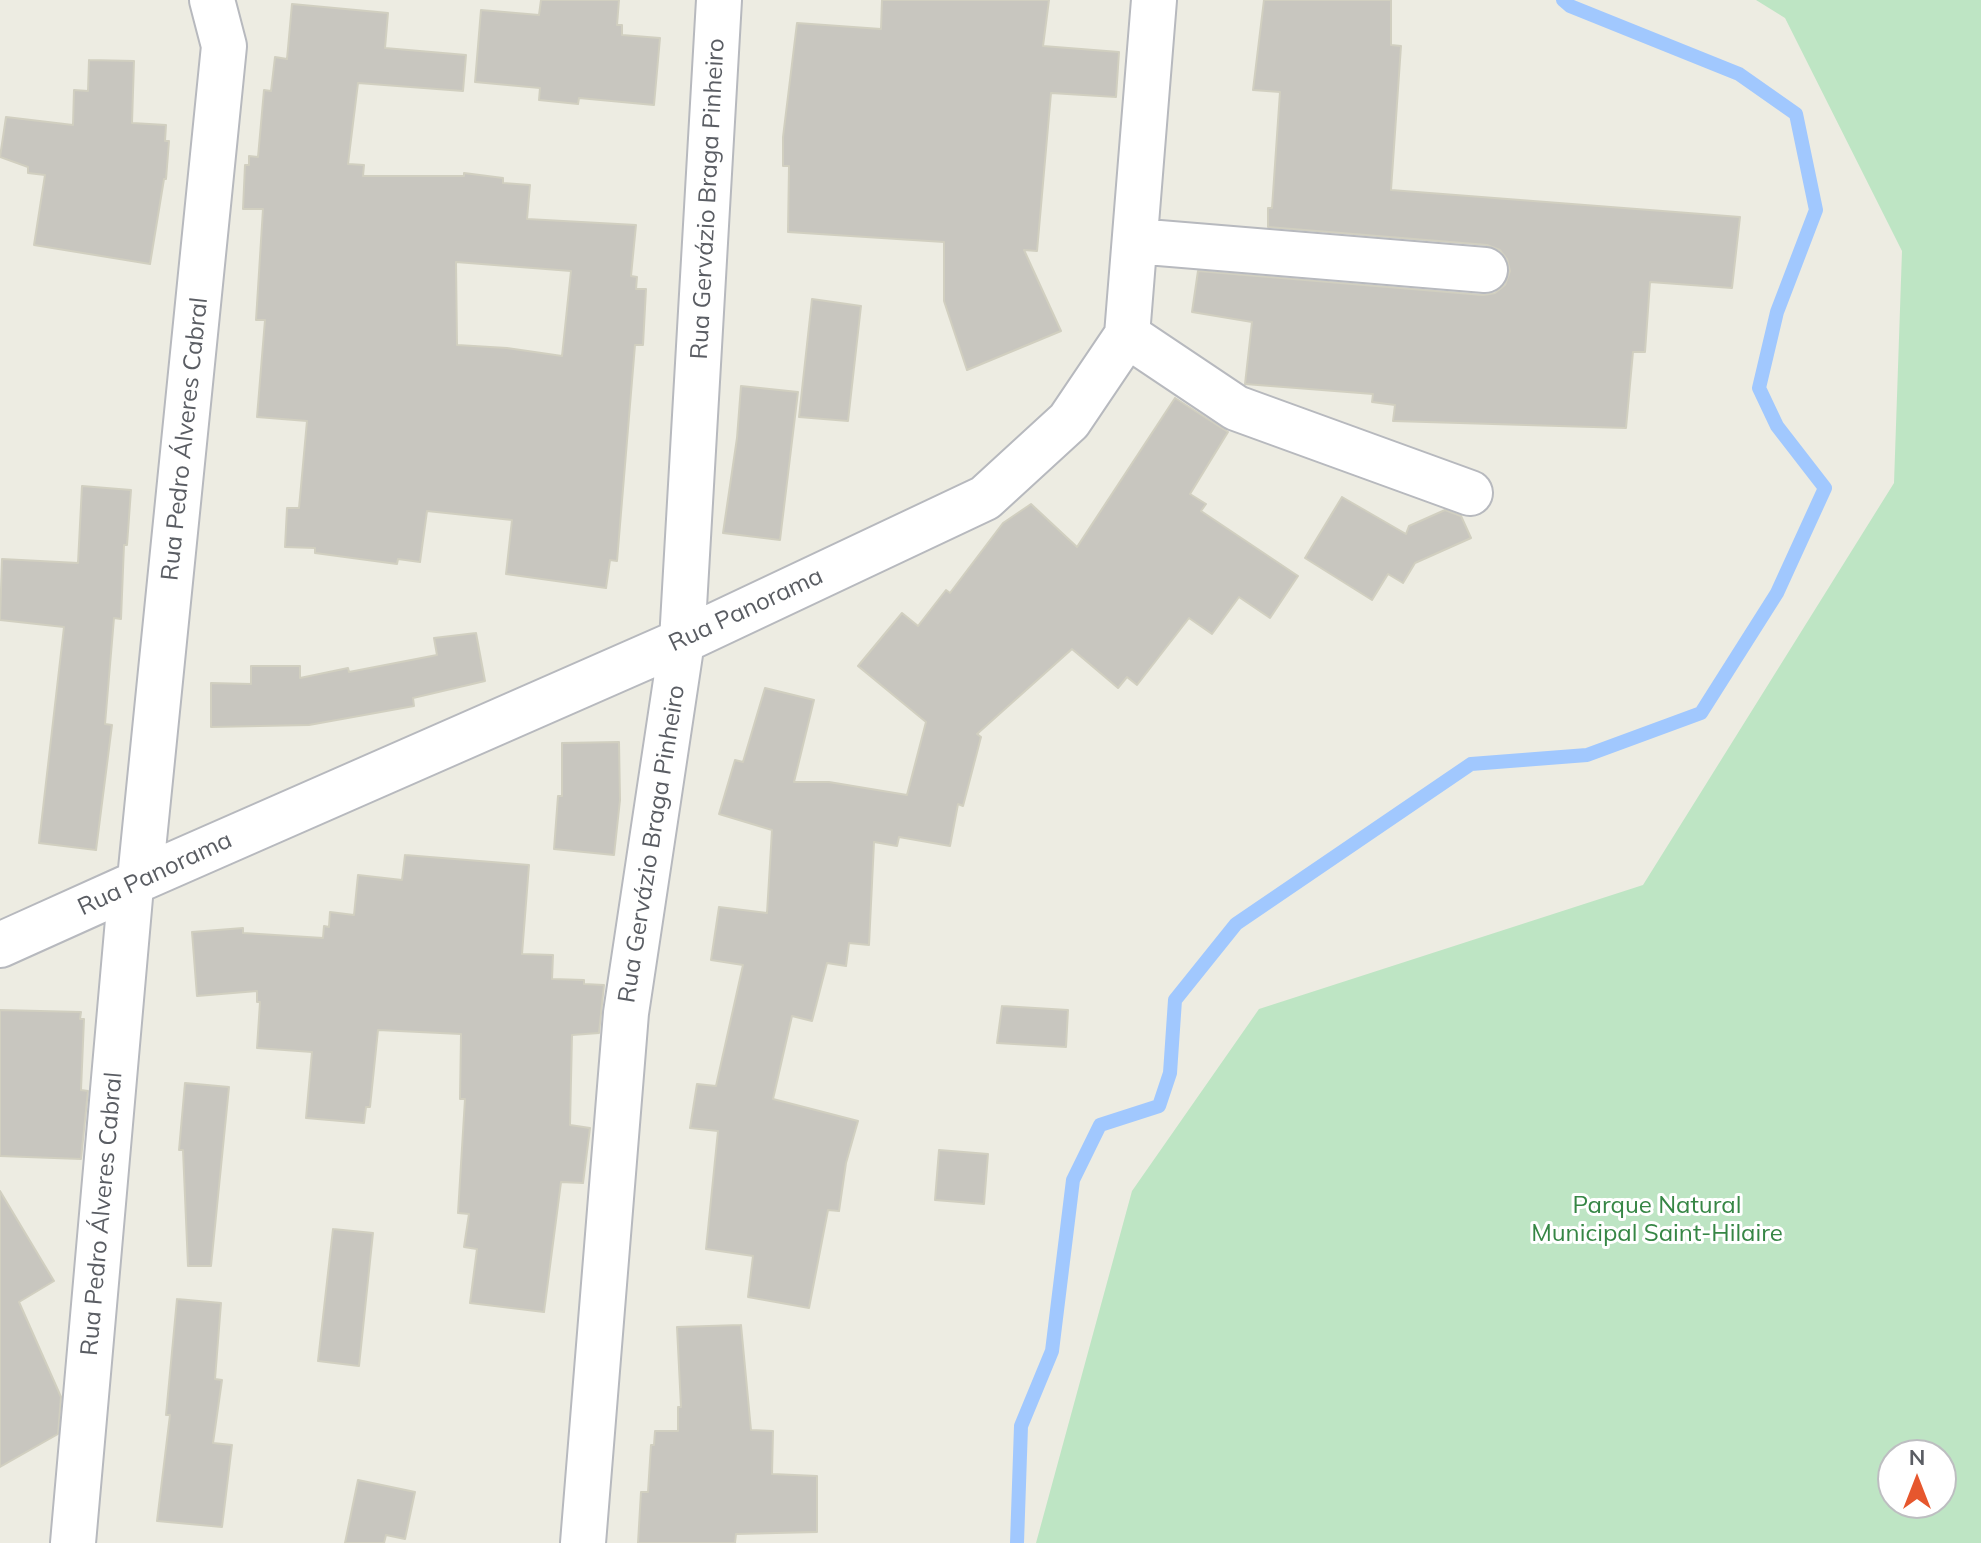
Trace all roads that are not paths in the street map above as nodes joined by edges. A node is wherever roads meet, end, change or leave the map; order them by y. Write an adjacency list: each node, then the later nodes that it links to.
1 (212, 0): 9 (street, Rua Pedro Álveres Cabral)
2 (719, 0): 8 (street, Rua Gervázio Braga Pinheiro)
3 (1154, 0): 4 (street, Rua Panorama)
4 (1135, 241): 5 (street); 6 (street, Rua Panorama)
5 (1485, 270)
6 (1127, 335): 7 (street); 8 (street, Rua Panorama)
7 (1470, 493)
8 (682, 641): 9 (street, Rua Panorama); 12 (street, Rua Gervázio Braga Pinheiro)
9 (136, 882): 10 (street, Rua Panorama); 11 (street, Rua Pedro Álveres Cabral)
10 (0, 945)
11 (73, 1543)
12 (583, 1543)

